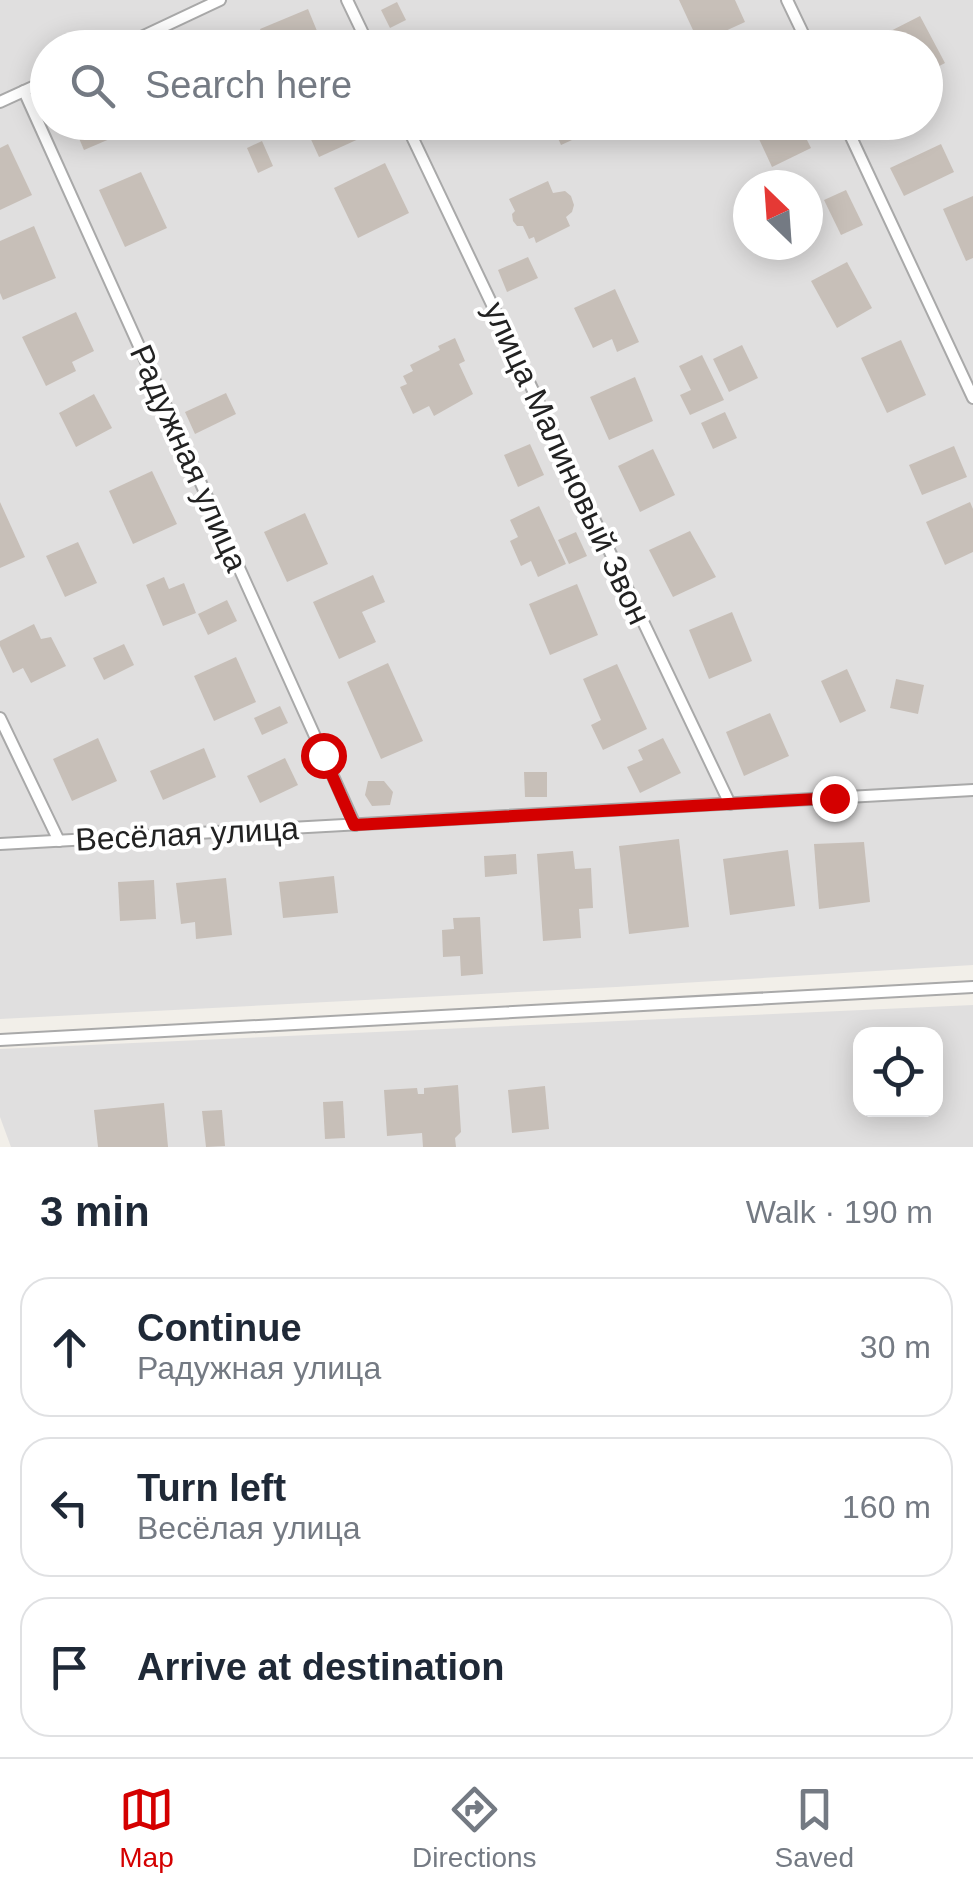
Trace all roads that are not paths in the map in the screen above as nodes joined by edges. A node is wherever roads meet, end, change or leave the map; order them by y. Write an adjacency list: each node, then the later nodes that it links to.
1 (220, 0): 4 (lane)
2 (347, 0): 5 (lane)
3 (788, 0): 6 (lane)
4 (156, 30)
5 (361, 30)
6 (802, 30)
7 (30, 88): 8 (lane)
8 (24, 91): 9 (lane); 10 (lane, Радужная улица)
9 (0, 102)
10 (30, 104)
11 (46, 140): 18 (lane, Радужная улица)
12 (414, 140): 17 (lane, улица Малиновый Звон)
13 (852, 140): 14 (lane)
14 (973, 398)
15 (0, 718): 19 (lane)
16 (973, 790): 17 (lane, Весёлая улица)
17 (730, 804): 18 (lane, Весёлая улица)
18 (354, 825): 19 (lane, Весёлая улица)
19 (59, 841): 20 (lane, Весёлая улица)
20 (0, 844)
21 (973, 987): 22 (lane)
22 (0, 1040)

